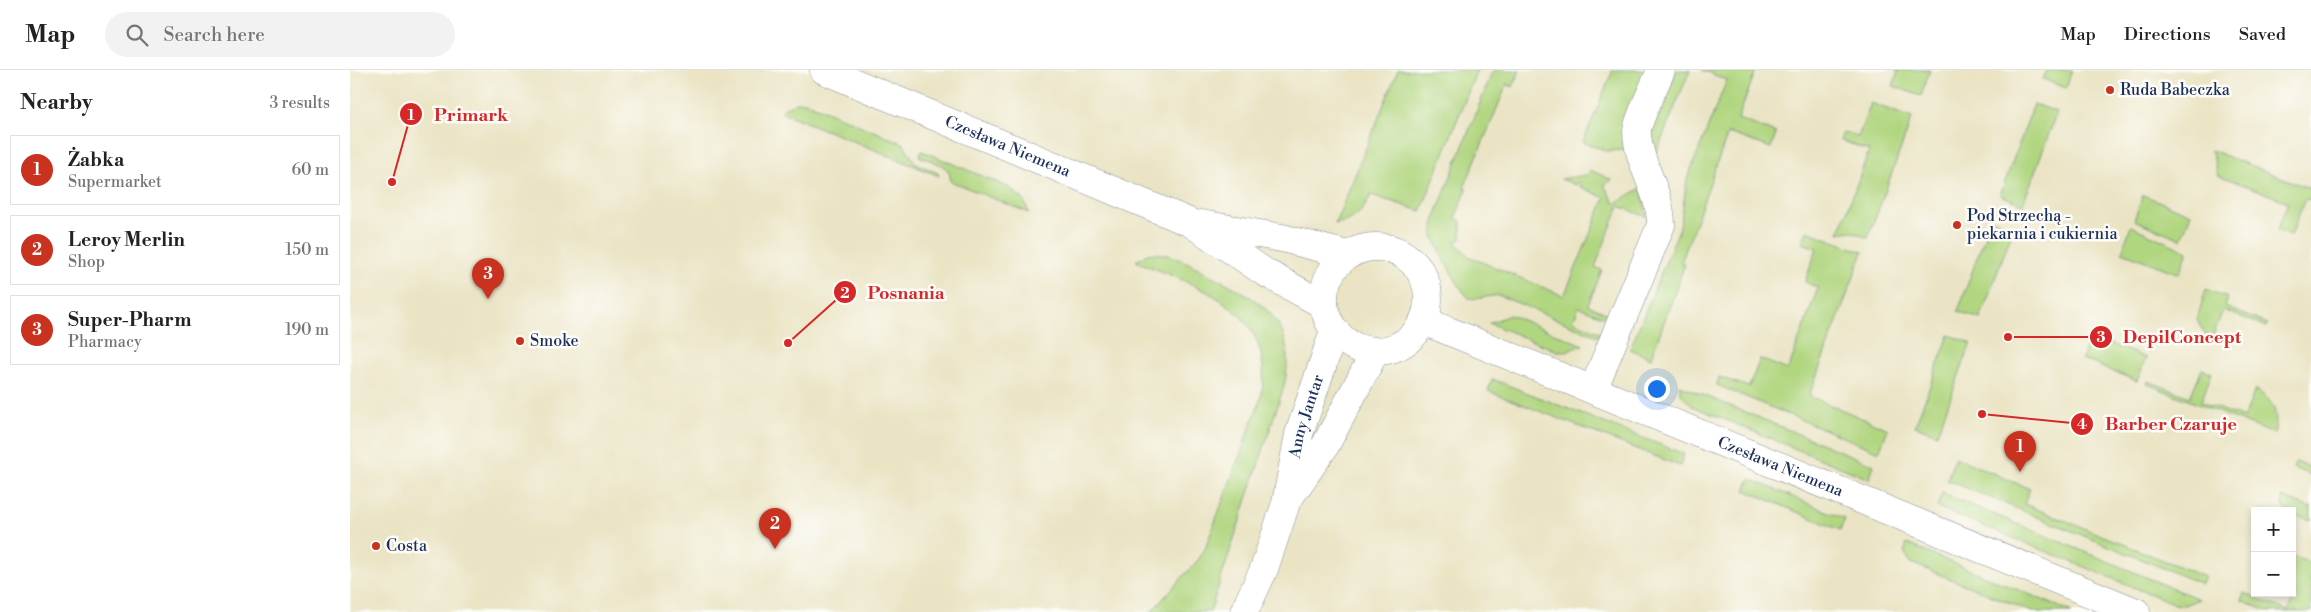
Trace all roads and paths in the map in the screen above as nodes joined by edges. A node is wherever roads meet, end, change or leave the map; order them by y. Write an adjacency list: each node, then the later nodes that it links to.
1 (824, 70): 3 (street, Czesława Niemena)
2 (1661, 70): 9 (street)
3 (1191, 223): 4 (street, Czesława Niemena); 5 (street, Czesława Niemena)
4 (1348, 255): 5 (street); 6 (street)
5 (1324, 305): 7 (street)
6 (1424, 321): 8 (street); 9 (street, Czesława Niemena)
7 (1334, 331): 8 (street); 10 (street, Anny Jantar)
8 (1375, 352): 10 (street, Anny Jantar)
9 (1593, 390): 14 (street, Czesława Niemena)
10 (1286, 503): 11 (street, Anny Jantar)
11 (1264, 569): 12 (street, Anny Jantar); 13 (street, Anny Jantar)
12 (1244, 612)
13 (1261, 612)
14 (2136, 612)

